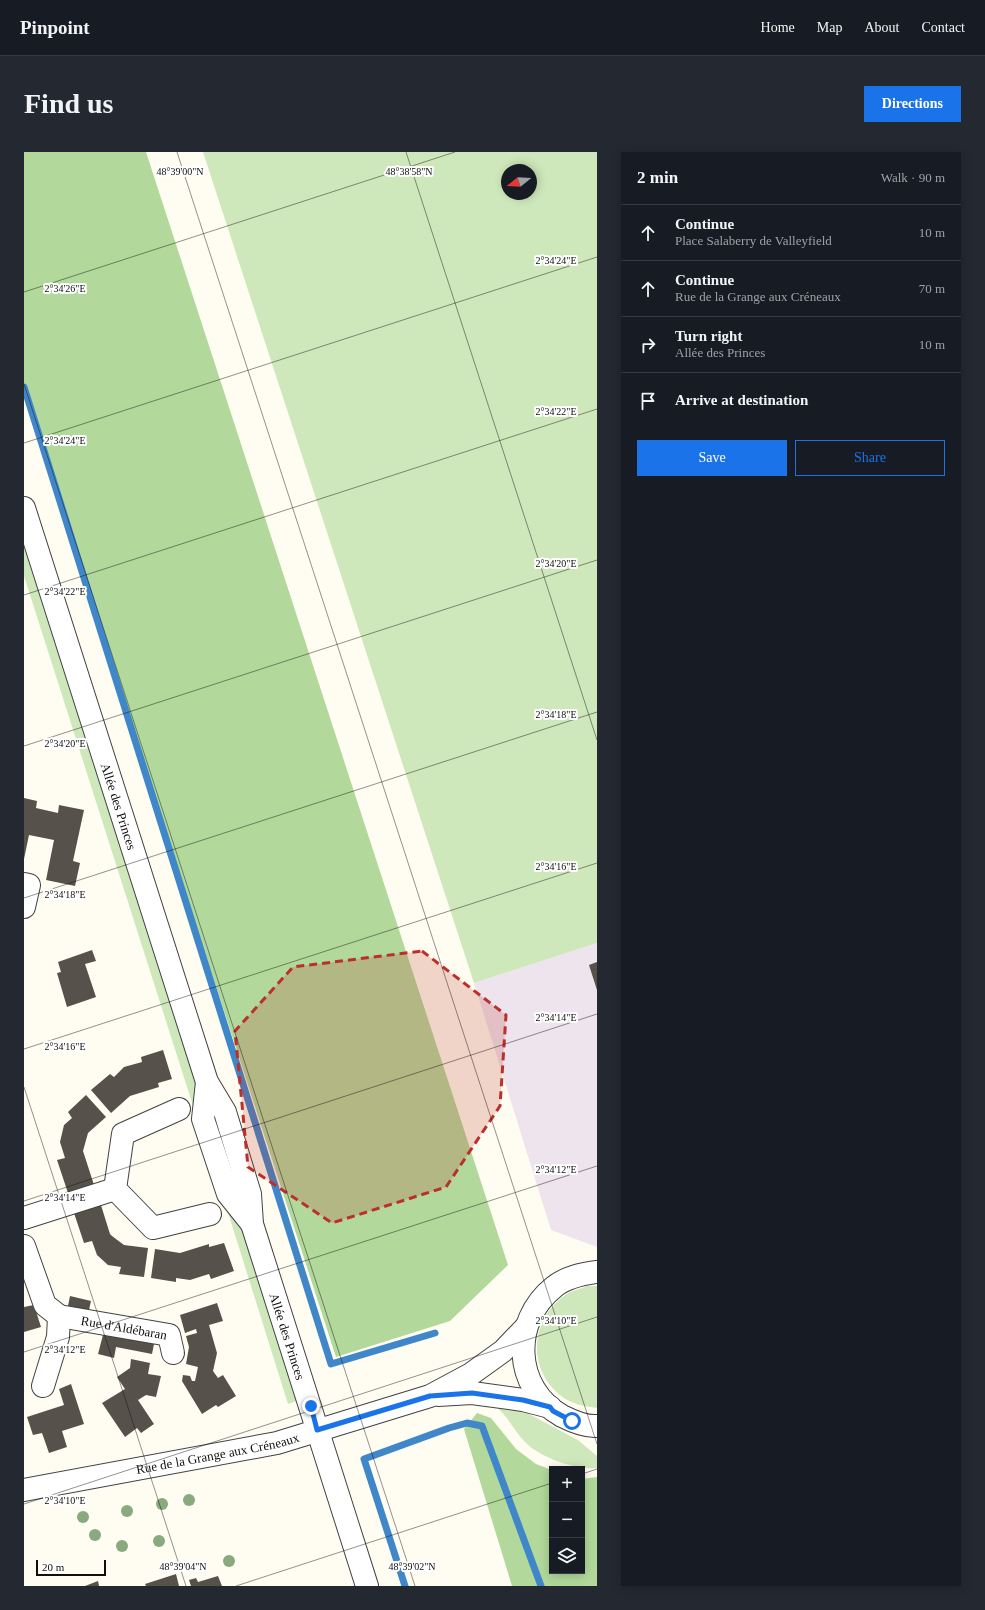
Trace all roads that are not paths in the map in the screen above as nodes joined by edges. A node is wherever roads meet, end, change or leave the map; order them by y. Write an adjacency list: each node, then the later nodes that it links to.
1 (24, 508): 17 (street, Allée des Princes)
2 (24, 884): 3 (street)
3 (24, 907)
4 (179, 1109): 5 (street)
5 (115, 1189): 6 (street); 7 (street)
6 (210, 1214)
7 (24, 1218)
8 (24, 1246): 10 (street)
9 (597, 1272): 11 (street)
10 (59, 1316): 12 (street, Rue d'Aldébaran); 13 (street, Rue d'Aldébaran)
11 (526, 1327): 14 (street, Rue de la Grange aux Créneaux); 15 (street)
12 (173, 1353)
13 (43, 1386)
14 (430, 1396): 15 (street, Rue de la Grange aux Créneaux); 17 (street, Rue de la Grange aux Créneaux)
15 (550, 1407): 16 (street)
16 (596, 1428)
17 (317, 1430): 18 (street, Rue de la Grange aux Créneaux); 19 (street, Allée des Princes)
18 (24, 1490)
19 (367, 1586)

